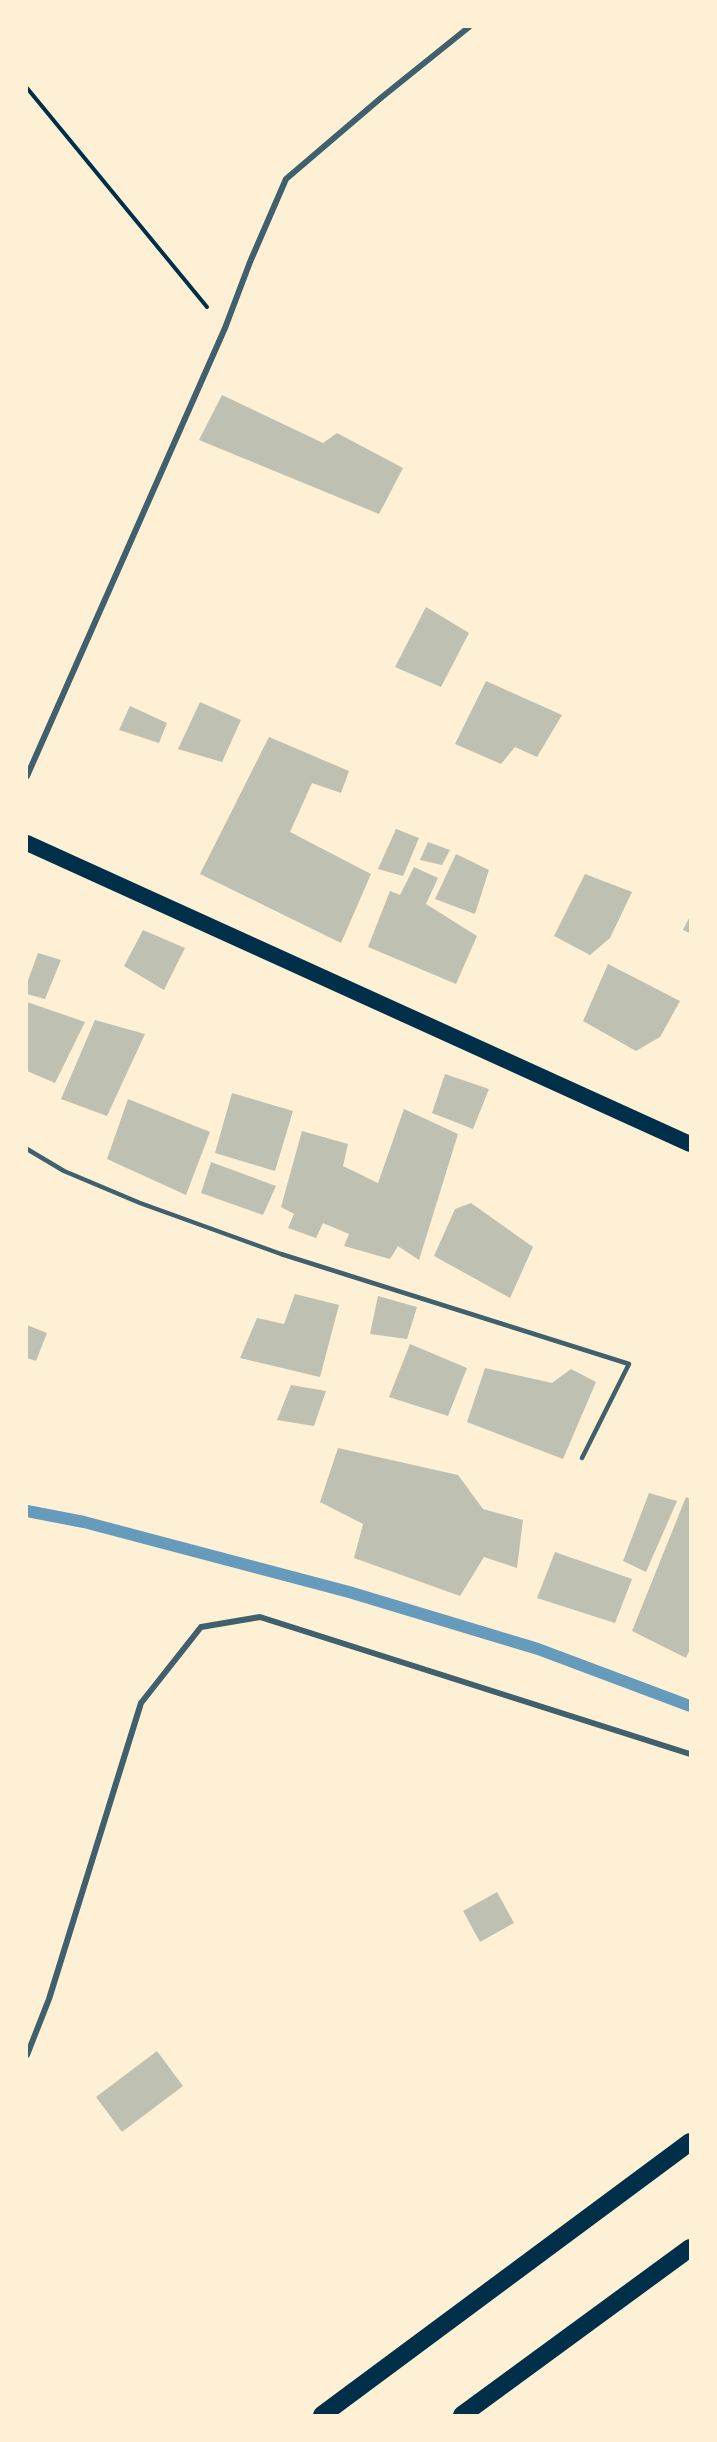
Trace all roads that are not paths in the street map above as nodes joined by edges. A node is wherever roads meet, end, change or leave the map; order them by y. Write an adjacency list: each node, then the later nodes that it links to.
1 (469, 27): 2 (street)
2 (27, 776)
3 (27, 843): 4 (highway)
4 (690, 1144)
5 (27, 1149): 6 (lane)
6 (582, 1458)
7 (690, 1754): 8 (street)
8 (27, 2055)
9 (690, 2142): 11 (highway)
10 (690, 2248): 12 (highway)
11 (322, 2415)
12 (462, 2415)

